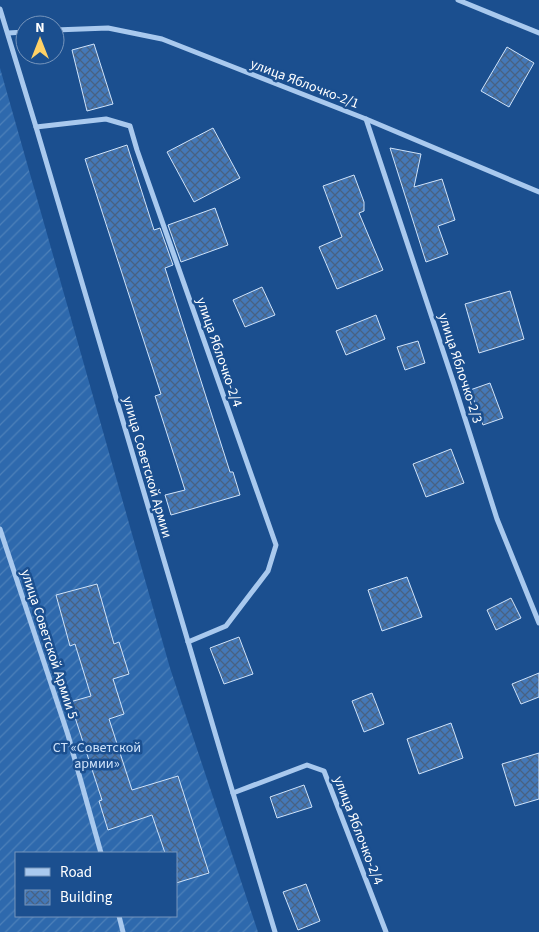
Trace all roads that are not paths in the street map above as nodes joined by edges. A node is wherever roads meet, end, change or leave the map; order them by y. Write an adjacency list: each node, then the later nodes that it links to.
1 (458, 0): 6 (street)
2 (0, 9): 4 (street, улица Советской Армии)
3 (65, 30): 7 (street, улица Яблочко-2/1)
4 (8, 32): 5 (street); 8 (street, улица Советской Армии)
5 (15, 32)
6 (539, 33)
7 (366, 119): 9 (street, улица Яблочко-2/1); 11 (street, улица Яблочко-2/3)
8 (36, 127): 12 (street, улица Советской Армии); 12 (street, улица Яблочко-2/4)
9 (539, 192)
10 (0, 528): 14 (street, улица Советской Армии 5)
11 (539, 623)
12 (188, 642): 13 (street, улица Советской Армии)
13 (233, 793): 17 (street, улица Советской Армии); 18 (street, улица Яблочко-2/4)
14 (101, 852)
15 (119, 917): 16 (street)
16 (123, 932)
17 (275, 932)
18 (386, 932)

